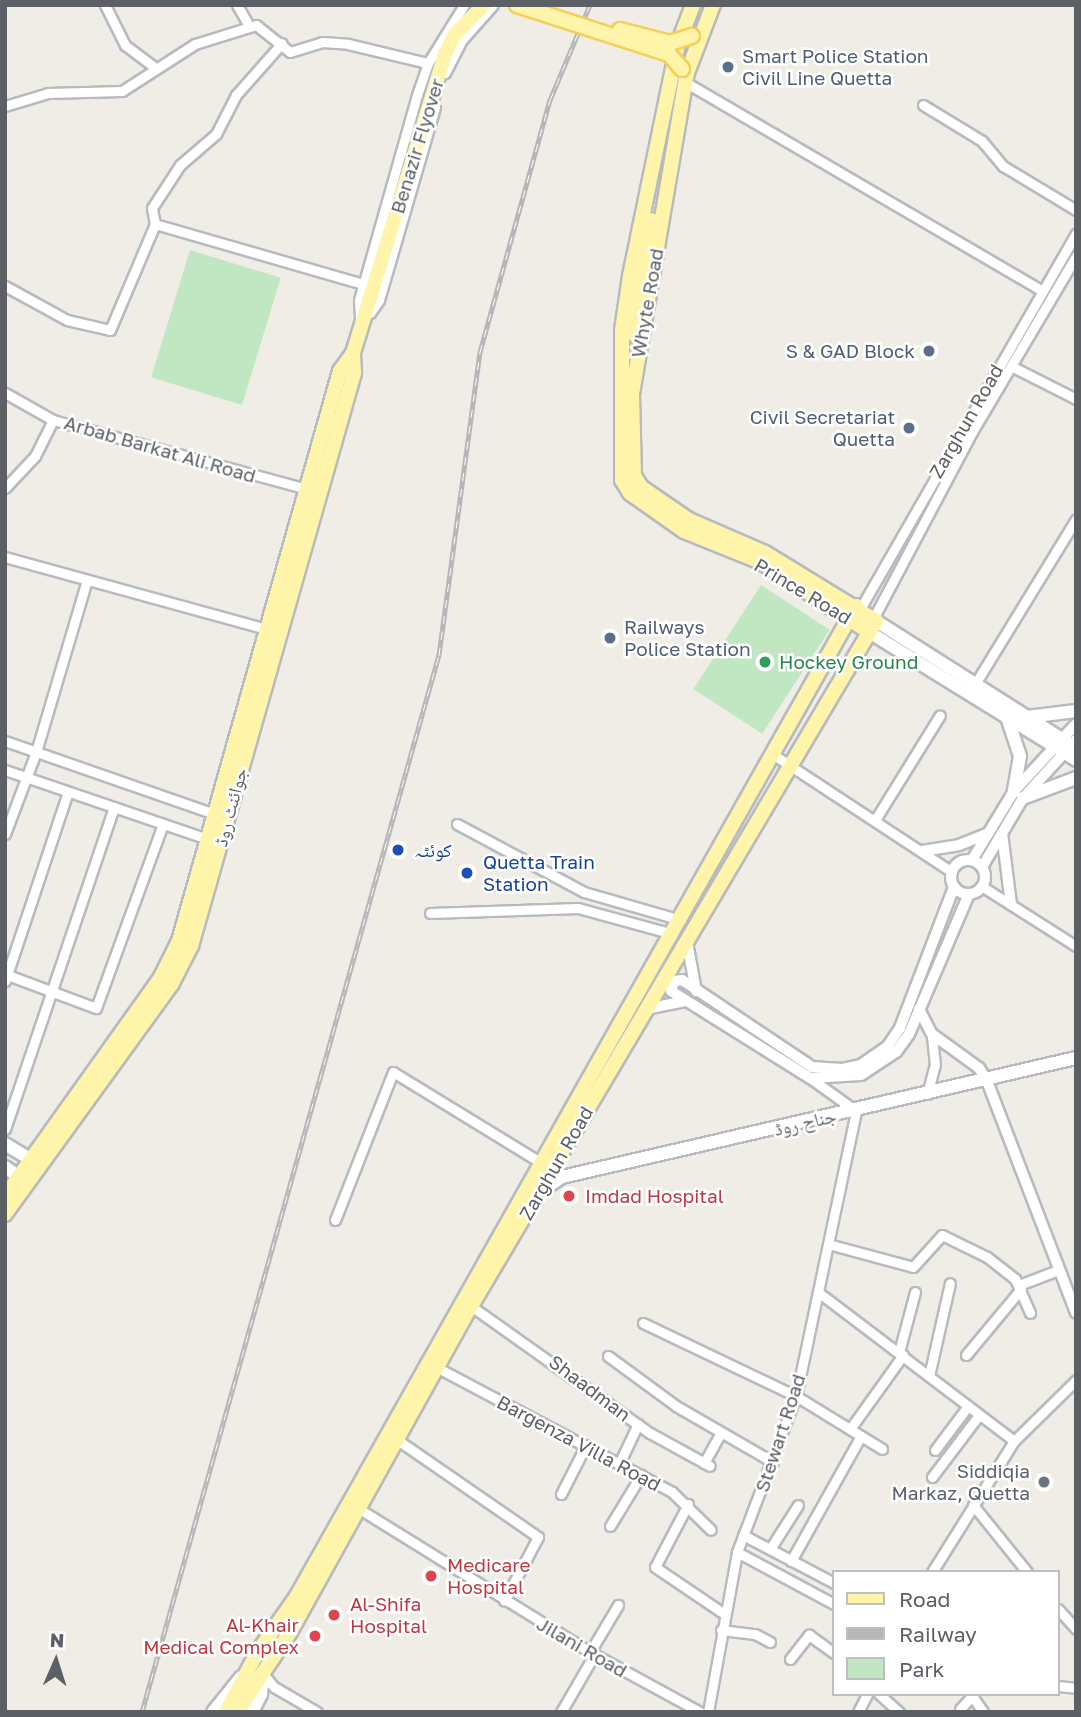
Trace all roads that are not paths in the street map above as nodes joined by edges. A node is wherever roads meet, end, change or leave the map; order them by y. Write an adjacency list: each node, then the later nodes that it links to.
1 (106, 5): 14 (street)
2 (237, 5): 10 (street)
3 (464, 5): 13 (street)
4 (517, 5): 15 (main road, bridge)
5 (534, 5): 11 (main road, bridge)
6 (693, 5): 28 (main road, Whyte Road)
7 (705, 5): 11 (main road)
8 (713, 5): 15 (main road, Whyte Road)
9 (489, 6): 25 (main road, Benazir Flyover); 26 (street)
10 (249, 26): 12 (street); 14 (street)
11 (692, 36): 15 (main road)
12 (282, 43): 13 (street); 19 (street)
13 (428, 63): 22 (street)
14 (155, 68): 17 (street)
15 (684, 75): 24 (street); 28 (main road, Whyte Road); 28 (main road, Whyte Road)
16 (923, 105): 18 (street)
17 (5, 106)
18 (1076, 210)
19 (155, 224): 22 (street); 23 (street)
20 (1076, 234): 24 (street, Zarghun Road)
21 (1076, 256): 27 (street, Zarghun Road)
22 (363, 284): 26 (street)
23 (5, 286)
24 (1042, 290): 37 (street, Zarghun Road)
25 (370, 298): 26 (main road, جوائنٹ روڈ)
26 (361, 326): 33 (main road, جوائنٹ روڈ)
27 (1011, 366): 30 (street); 38 (street, Zarghun Road)
28 (629, 375): 37 (main road, Prince Road)
29 (5, 393): 31 (street, Arbab Barkat Ali Road)
30 (1076, 399)
31 (53, 420): 32 (street); 33 (street, Arbab Barkat Ali Road)
32 (5, 488)
33 (312, 491): 39 (main road, جوائنٹ روڈ); 92 (main road, جوائنٹ روڈ)
34 (1076, 519): 40 (street)
35 (5, 557): 36 (street)
36 (87, 580): 39 (street); 48 (street)
37 (855, 611): 38 (main road, Prince Road); 49 (main road, Zarghun Road)
38 (872, 624): 40 (main road, Prince Road); 43 (main road, Prince Road); 51 (main road, Zarghun Road)
39 (266, 629): 58 (main road, جوائنٹ روڈ)
40 (975, 684): 44 (main road, Prince Road)
41 (1076, 711): 44 (main road)
42 (940, 715): 59 (street)
43 (1007, 717): 47 (main road, Prince Road); 56 (main road)
44 (1027, 717): 47 (main road, Prince Road)
45 (1076, 724): 47 (street)
46 (5, 741): 48 (street)
47 (1067, 745): 50 (main road, Prince Road); 56 (street)
48 (36, 752): 53 (street); 58 (street)
49 (774, 755): 51 (street); 75 (main road, Zarghun Road)
50 (1076, 760)
51 (789, 763): 59 (street); 76 (main road, Zarghun Road)
52 (5, 770): 53 (street)
53 (24, 776): 55 (street); 64 (street)
54 (1076, 778): 56 (main road)
55 (68, 792): 57 (street); 78 (street)
56 (1019, 794): 62 (street); 63 (street)
57 (114, 807): 60 (street); 79 (street)
58 (215, 814): 65 (main road, جوائنٹ روڈ)
59 (875, 820): 66 (street)
60 (163, 824): 65 (street); 79 (street)
61 (457, 824): 75 (street)
62 (989, 833): 66 (street); 67 (street)
63 (1002, 833): 68 (street); 73 (street)
64 (5, 834)
65 (208, 839): 92 (main road, جوائنٹ روڈ)
66 (922, 851): 69 (street)
67 (972, 860): 68 (street); 69 (street)
68 (982, 867): 71 (street)
69 (952, 872): 70 (street)
70 (954, 887): 72 (street); 80 (street)
71 (983, 887): 72 (street); 73 (street)
72 (969, 894): 83 (street)
73 (1011, 904): 77 (street)
74 (430, 913): 76 (street)
75 (681, 920): 76 (main road, Zarghun Road)
76 (680, 937): 80 (street); 82 (main road, Zarghun Road); 93 (main road, Zarghun Road)
77 (1076, 946)
78 (6, 977): 79 (street)
79 (53, 991): 90 (street)
80 (696, 993): 81 (street)
81 (686, 1001): 82 (street); 86 (street)
82 (646, 1009): 96 (main road, Zarghun Road)
83 (919, 1009): 84 (street); 86 (street)
84 (932, 1034): 87 (street); 88 (street)
85 (1076, 1058): 87 (main road, جناح روڈ)
86 (810, 1078): 89 (street)
87 (987, 1081): 88 (main road, جناح روڈ); 101 (street)
88 (927, 1094): 89 (main road, جناح روڈ)
89 (856, 1111): 96 (main road, جناح روڈ); 100 (street, Stewart Road)
90 (5, 1129)
91 (5, 1144): 92 (main road)
92 (36, 1162): 95 (main road, جوائنٹ روڈ)
93 (540, 1162): 99 (street); 157 (main road, Zarghun Road)
94 (5, 1167): 95 (main road)
95 (23, 1180): 97 (main road, جوائنٹ روڈ); 98 (main road, جوائنٹ روڈ)
96 (537, 1194): 106 (main road, Zarghun Road)
97 (5, 1196)
98 (5, 1214)
99 (335, 1220)
100 (828, 1244): 103 (street); 104 (street, Stewart Road)
101 (1058, 1270): 103 (street); 108 (street)
102 (950, 1283): 114 (street)
103 (1020, 1287): 107 (street); 111 (street)
104 (818, 1292): 110 (street); 116 (street, Stewart Road)
105 (915, 1292): 110 (street)
106 (471, 1306): 113 (main road, Zarghun Road); 119 (street, Shaadman)
107 (1030, 1313)
108 (1076, 1313)
109 (643, 1323): 116 (street)
110 (901, 1354): 114 (street); 120 (street)
111 (966, 1355)
112 (608, 1356): 121 (street)
113 (438, 1368): 123 (main road, Zarghun Road); 125 (street, Bargenza Villa Road)
114 (929, 1376): 117 (street)
115 (1076, 1380): 124 (street)
116 (796, 1396): 120 (street); 129 (street, Stewart Road)
117 (968, 1406): 118 (street); 127 (street)
118 (979, 1415): 124 (street); 131 (street)
119 (638, 1424): 121 (street, Shaadman); 128 (street)
120 (850, 1429): 122 (street)
121 (721, 1432): 129 (street)
122 (861, 1436): 126 (street); 142 (street)
123 (399, 1441): 136 (main road, Zarghun Road); 146 (street)
124 (1014, 1441): 135 (street)
125 (586, 1445): 128 (street, Bargenza Villa Road); 132 (street)
126 (882, 1449)
127 (935, 1450)
128 (620, 1462): 130 (street, Bargenza Villa Road)
129 (773, 1462): 139 (street, Stewart Road)
130 (641, 1475): 133 (street, Bargenza Villa Road); 137 (street)
131 (932, 1477)
132 (561, 1494)
133 (688, 1504): 138 (street, Bargenza Villa Road); 150 (street)
134 (797, 1504): 140 (street)
135 (972, 1505): 143 (street); 144 (street)
136 (361, 1510): 146 (street, Jilani Road); 157 (main road, Zarghun Road)
137 (610, 1526)
138 (711, 1530)
139 (743, 1535): 140 (street); 141 (street, Stewart Road)
140 (769, 1549): 142 (street)
141 (737, 1552): 147 (street); 150 (street, Stewart Road)
142 (791, 1561): 145 (street)
143 (933, 1570)
144 (1025, 1570)
145 (832, 1582)
146 (504, 1601): 155 (street, Jilani Road)
147 (832, 1603)
148 (618, 1605): 155 (street)
149 (1060, 1611): 151 (street)
150 (723, 1613): 152 (street, Stewart Road)
151 (1076, 1629)
152 (721, 1630): 153 (street); 170 (street, Stewart Road)
153 (770, 1642)
154 (832, 1652): 156 (street)
155 (592, 1653): 168 (street); 169 (street, Jilani Road)
156 (790, 1659)
157 (256, 1672): 163 (main road, Zarghun Road); 164 (main road, Zarghun Road); 165 (main road); 166 (main road, Zarghun Road); 167 (street)
158 (866, 1696): 171 (street)
159 (881, 1696): 172 (street)
160 (972, 1696): 162 (street)
161 (974, 1696): 173 (street)
162 (960, 1709)
163 (213, 1712)
164 (226, 1712)
165 (237, 1712)
166 (252, 1712)
167 (317, 1712)
168 (561, 1712)
169 (700, 1712)
170 (708, 1712)
171 (858, 1712)
172 (899, 1712)
173 (983, 1712)

